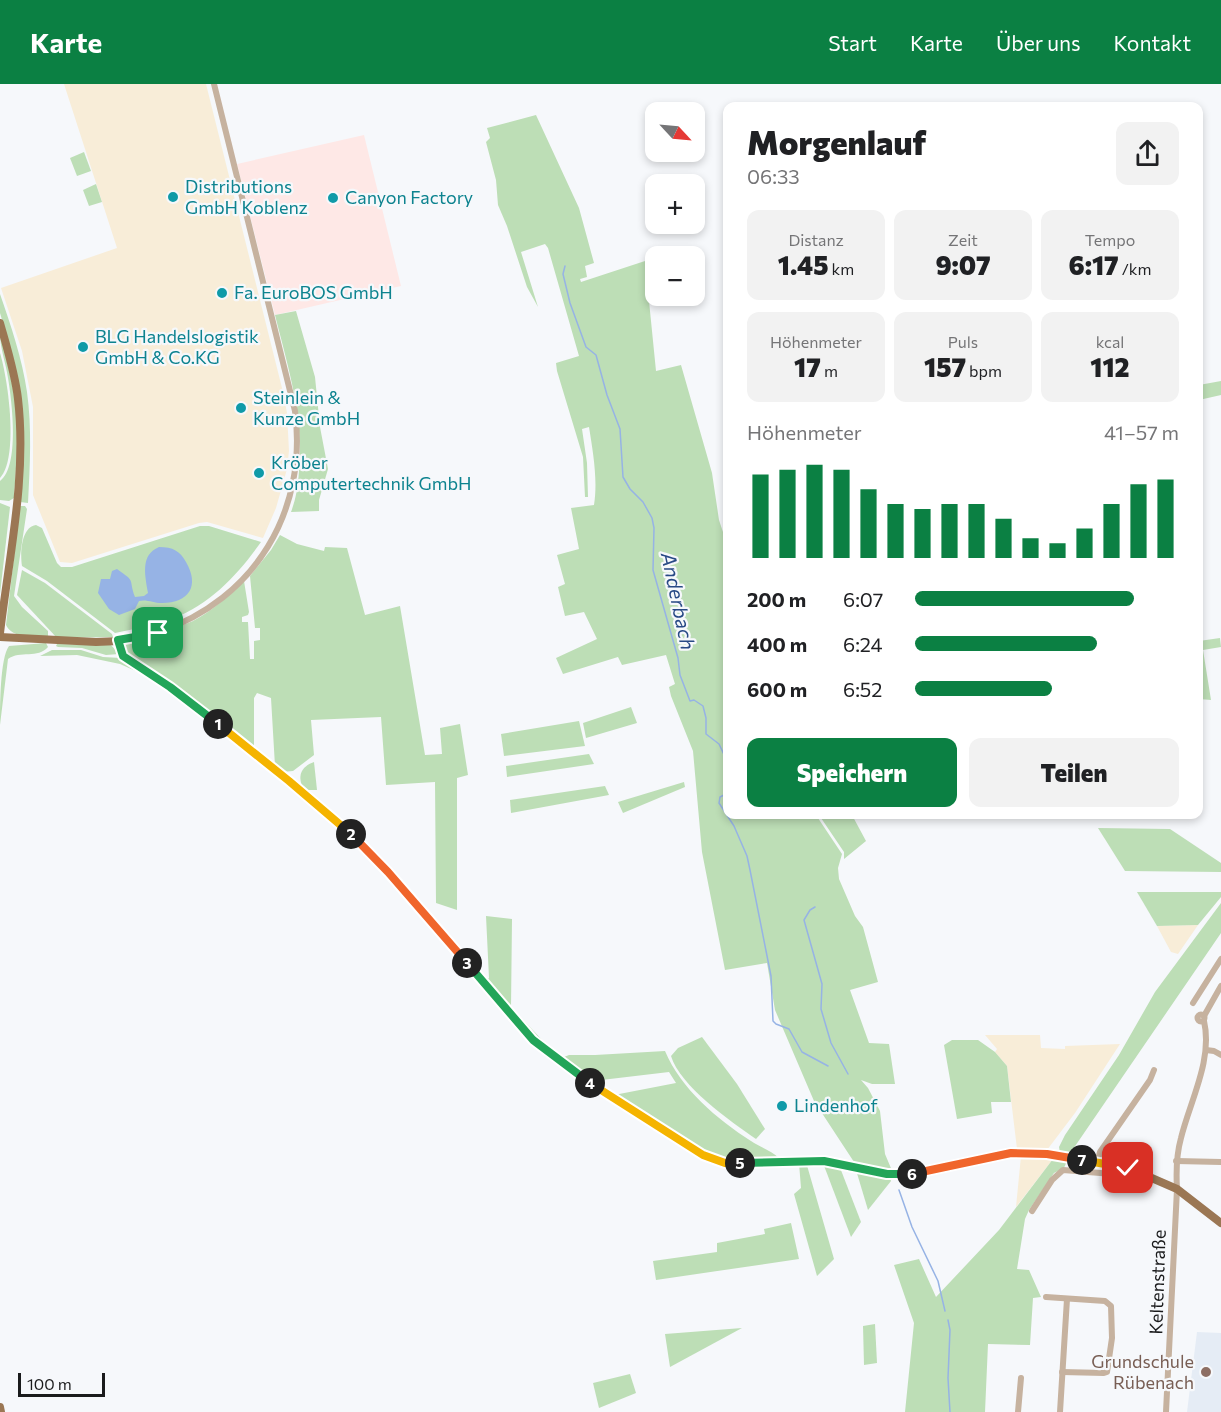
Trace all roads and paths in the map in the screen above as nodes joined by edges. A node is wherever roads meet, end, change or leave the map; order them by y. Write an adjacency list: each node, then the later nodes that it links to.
1 (214, 84): 4 (street)
2 (0, 323): 3 (main road)
3 (0, 635): 4 (main road)
4 (118, 640): 13 (main road)
5 (1221, 959): 7 (street)
6 (1221, 986): 8 (street, Keltenstraße)
7 (1193, 1003)
8 (1206, 1050): 9 (street); 11 (street, Keltenstraße)
9 (1221, 1055)
10 (1154, 1071): 13 (street)
11 (1176, 1161): 12 (street); 15 (street, Keltenstraße)
12 (1221, 1162)
13 (1097, 1163): 14 (main road)
14 (1131, 1169): 15 (main road); 16 (street)
15 (1177, 1189): 17 (main road); 26 (street, Keltenstraße)
16 (1032, 1211)
17 (1221, 1223)
18 (1046, 1297): 19 (street)
19 (1066, 1299): 20 (street); 20 (street)
20 (1062, 1372): 25 (street)
21 (1021, 1378): 24 (street)
22 (0, 1407): 23 (main road)
23 (1, 1412)
24 (1018, 1412)
25 (1060, 1412)
26 (1167, 1412)

